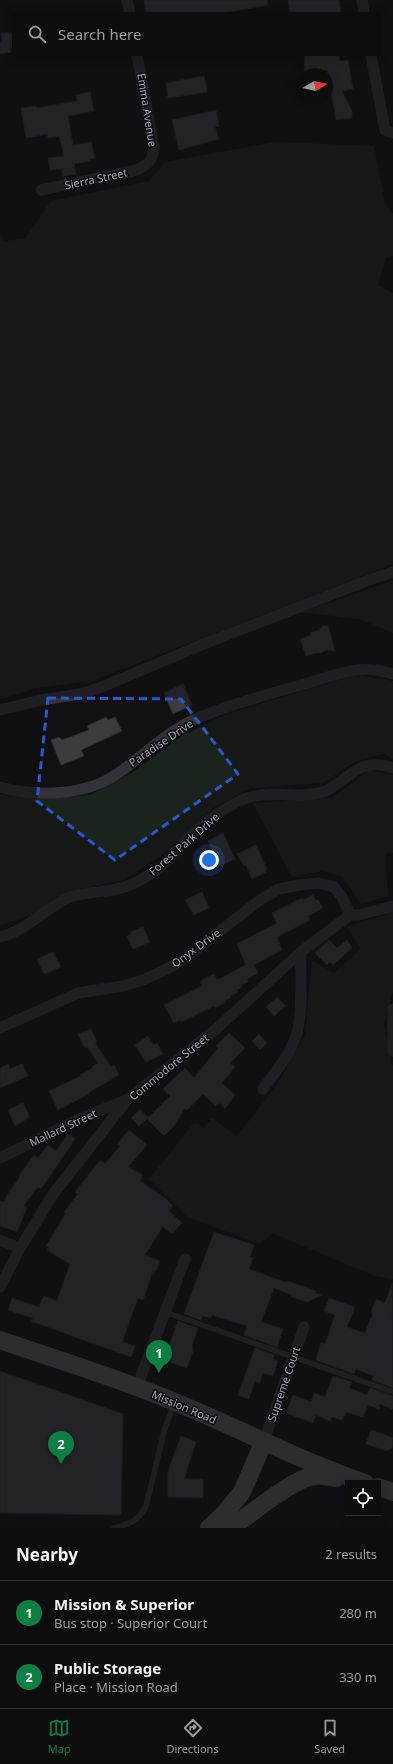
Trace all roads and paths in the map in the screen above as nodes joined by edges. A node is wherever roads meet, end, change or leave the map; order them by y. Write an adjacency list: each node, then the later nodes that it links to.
1 (128, 0): 3 (street)
2 (362, 0): 4 (street)
3 (130, 12)
4 (364, 12)
5 (137, 56): 8 (street, Emma Avenue)
6 (371, 56): 7 (street)
7 (389, 131)
8 (149, 164): 9 (street, Sierra Street)
9 (41, 190)
10 (393, 572): 12 (street)
11 (393, 674): 14 (street, Paradise Drive)
12 (0, 710)
13 (393, 768): 17 (street, Forest Park Drive)
14 (0, 787)
15 (393, 906): 16 (street, Commodore Street)
16 (350, 915): 18 (street, Commodore Street); 20 (street, Onyx Drive)
17 (0, 937)
18 (301, 952): 22 (street); 23 (street, Commodore Street)
19 (393, 1009): 21 (street)
20 (0, 1028)
21 (393, 1051)
22 (263, 1089)
23 (127, 1100): 24 (street, Mallard Street); 26 (street, Commodore Street)
24 (0, 1158)
25 (0, 1240): 26 (street)
26 (20, 1248): 28 (street, Commodore Street)
27 (185, 1259): 29 (street)
28 (0, 1287)
29 (166, 1312): 32 (lane); 33 (street)
30 (304, 1327): 32 (street, Supreme Court)
31 (0, 1340): 33 (main road, Mission Road)
32 (294, 1357): 34 (lane); 36 (street, Supreme Court)
33 (137, 1387): 35 (main road, Mission Road)
34 (393, 1392)
35 (175, 1402): 36 (main road, Mission Road); 41 (lane)
36 (264, 1441): 38 (main road, Mission Road); 42 (main road)
37 (348, 1480): 43 (main road)
38 (357, 1480)
39 (381, 1488): 40 (main road)
40 (393, 1492)
41 (114, 1528)
42 (208, 1528)
43 (231, 1528)

